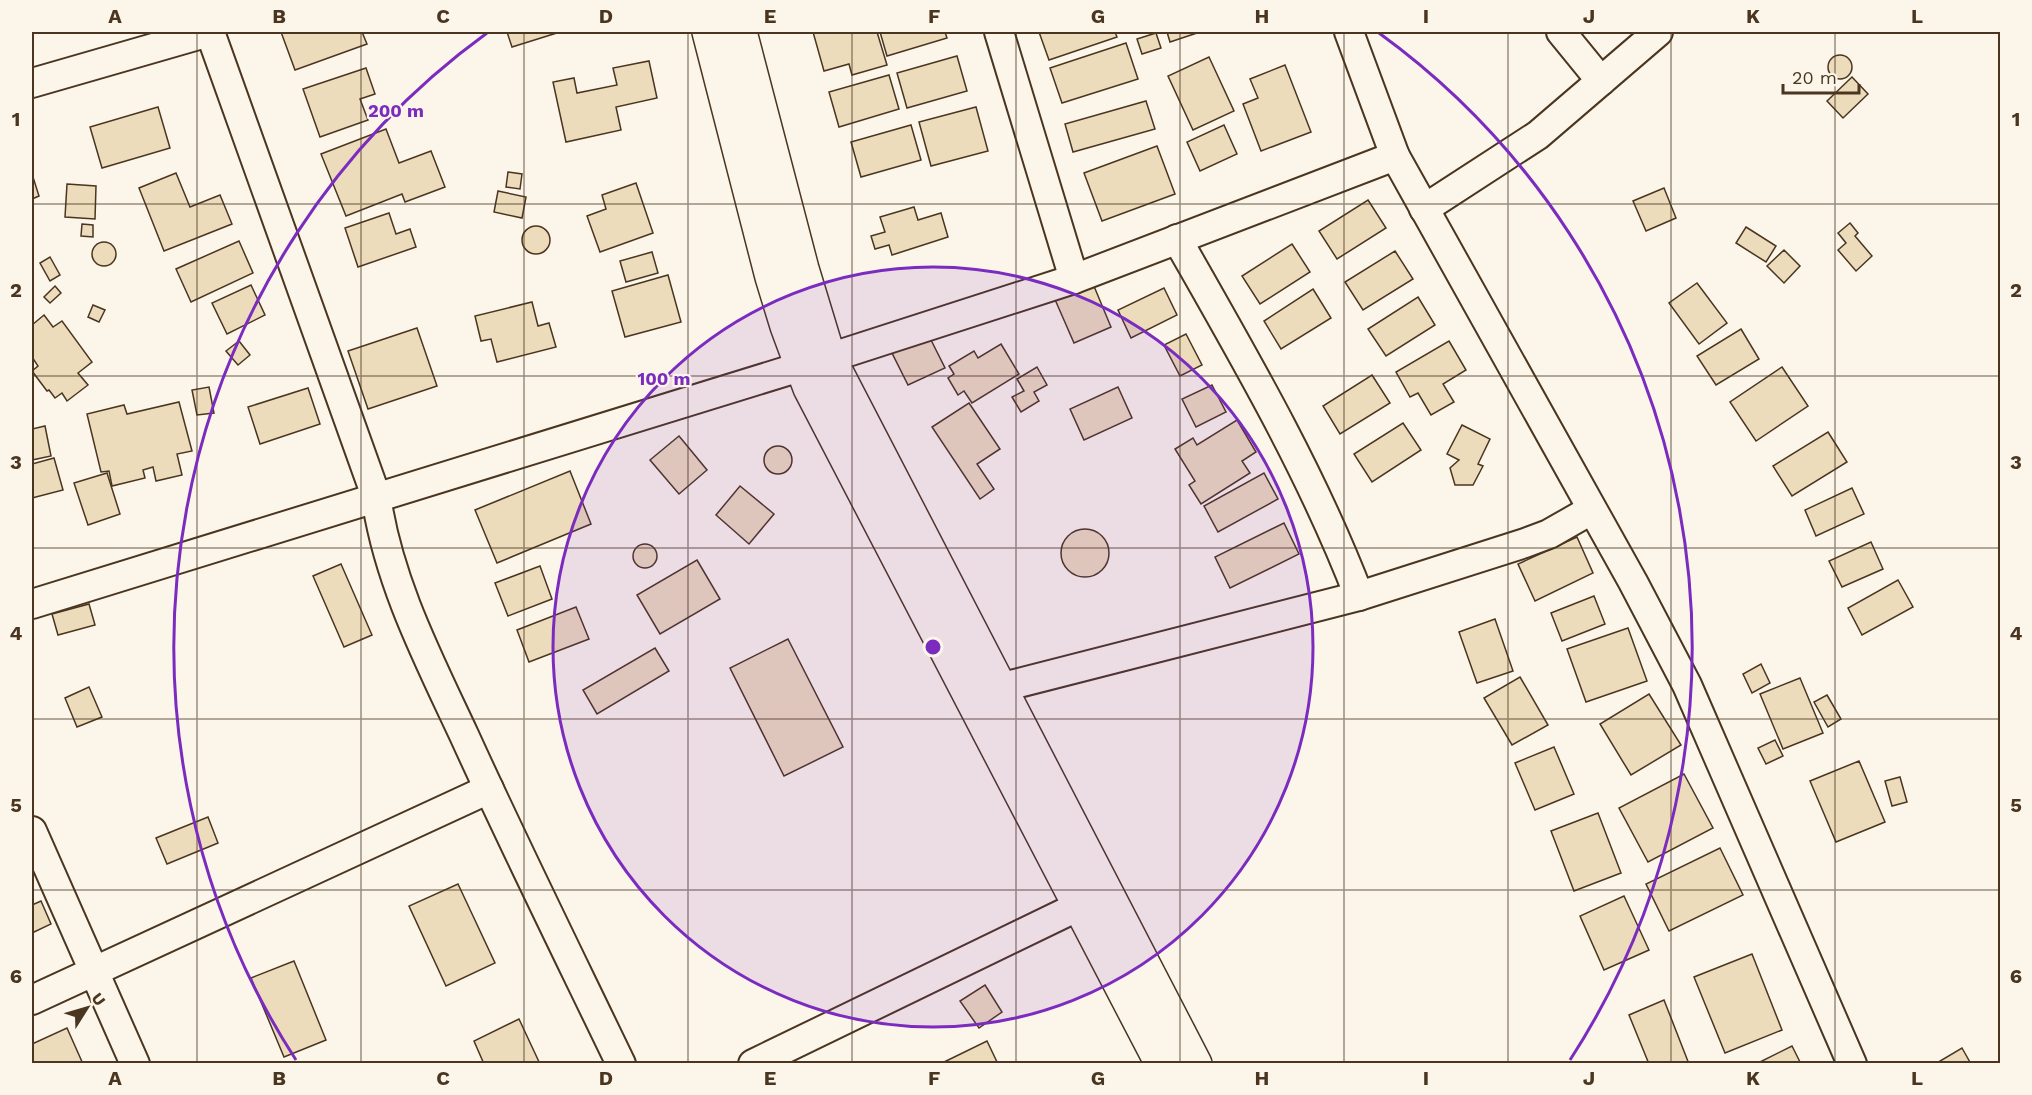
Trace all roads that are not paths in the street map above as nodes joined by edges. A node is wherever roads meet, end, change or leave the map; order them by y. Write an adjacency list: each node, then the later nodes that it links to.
1 (210, 32): 9 (street); 15 (street)
2 (709, 32): 14 (highway)
3 (740, 32): 14 (highway)
4 (999, 32): 13 (street)
5 (1349, 32): 10 (street)
6 (1562, 32): 8 (street)
7 (1658, 32): 8 (street)
8 (1601, 81): 11 (street)
9 (32, 83)
10 (1395, 156): 11 (street); 12 (street)
11 (1424, 209): 16 (street)
12 (1177, 239): 13 (street); 17 (street)
13 (1074, 279): 14 (street)
14 (815, 363): 15 (street); 19 (highway); 22 (highway)
15 (376, 496): 18 (street); 20 (street)
16 (1591, 510): 17 (street); 30 (street)
17 (1359, 596): 19 (street)
18 (32, 604)
19 (999, 688): 29 (highway)
20 (489, 789): 23 (street); 26 (street)
21 (32, 831): 23 (street)
22 (1079, 906): 27 (street); 28 (highway)
23 (94, 973): 24 (street); 25 (street)
24 (32, 1000)
25 (135, 1064)
26 (621, 1064)
27 (753, 1064)
28 (1162, 1064)
29 (1195, 1064)
30 (1852, 1064)

